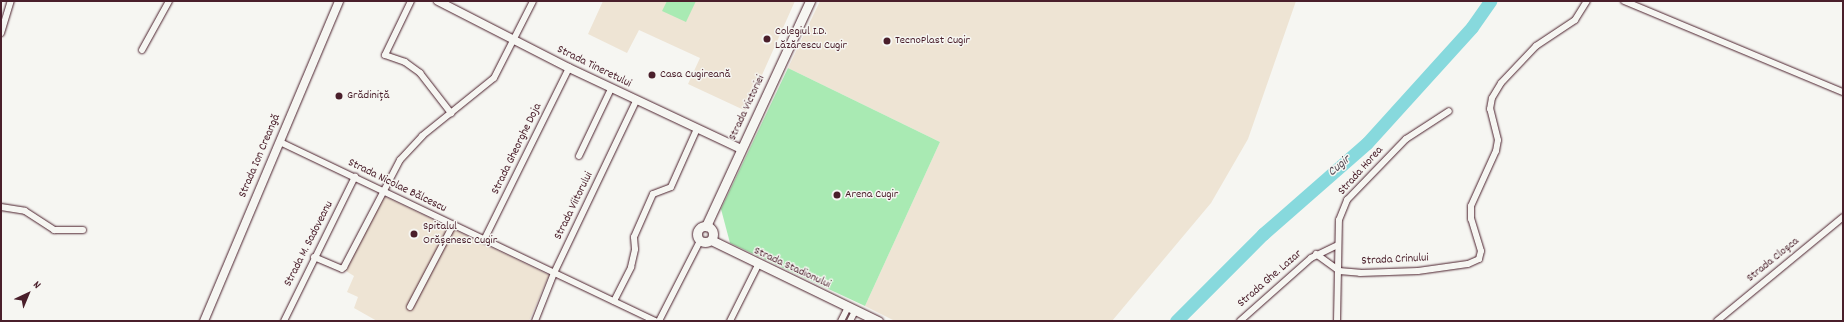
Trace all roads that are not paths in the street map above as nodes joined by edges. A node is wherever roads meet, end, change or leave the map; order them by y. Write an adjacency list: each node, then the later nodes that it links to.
1 (11, 1): 10 (street)
2 (169, 1): 12 (street)
3 (339, 1): 20 (street, Strada Ion Creangă)
4 (411, 1): 18 (street)
5 (438, 1): 11 (street, Strada Tineretului)
6 (533, 1): 11 (street)
7 (810, 1): 21 (main road, Strada Victoriei)
8 (1587, 1): 37 (street, Strada Crinului)
9 (1624, 1): 15 (street)
10 (1, 33)
11 (513, 41): 13 (street, Strada Tineretului); 18 (street)
12 (142, 50)
13 (569, 68): 14 (street, Strada Tineretului); 30 (street, Strada Gheorghe Doja)
14 (611, 89): 16 (street, Strada Tineretului); 22 (street)
15 (1843, 92)
16 (636, 101): 19 (street, Strada Tineretului); 38 (street, Strada Viitorului)
17 (1449, 111): 33 (street, Strada Horea)
18 (451, 114): 24 (street)
19 (697, 129): 21 (street, Strada Tineretului); 39 (street)
20 (280, 142): 23 (street, Strada Nicolae Bălcescu); 42 (street, Strada Ion Creangă)
21 (741, 149): 28 (main road, Strada Victoriei)
22 (579, 156)
23 (355, 177): 24 (street, Strada Nicolae Bălcescu); 35 (street, Strada M. Sadoveanu)
24 (383, 190): 27 (street, Strada Nicolae Bălcescu); 35 (street)
25 (1, 207): 29 (street)
26 (1843, 217): 53 (street, Strada Cloșca)
27 (453, 225): 30 (street, Strada Nicolae Bălcescu); 40 (street)
28 (706, 226): 31 (main road); 32 (main road)
29 (83, 230)
30 (484, 240): 38 (street, Strada Nicolae Bălcescu)
31 (700, 240): 32 (main road); 46 (street)
32 (711, 240): 36 (main road, Strada Stadionului)
33 (1338, 245): 34 (street, Strada Ghe. Lazar); 37 (street, Strada Horea)
34 (1316, 254): 37 (street); 51 (street, Strada Ghe. Lazar)
35 (314, 257): 43 (street, Strada M. Sadoveanu)
36 (758, 265): 41 (main road, Strada Stadionului); 47 (street)
37 (1339, 271): 52 (street, Strada Horea)
38 (554, 273): 39 (street, Strada Nicolae Bălcescu); 44 (street, Strada Viitorului)
39 (614, 301): 45 (street, Strada Nicolae Bălcescu)
40 (410, 307)
41 (859, 313): 48 (street); 49 (street); 50 (main road, Strada Stadionului)
42 (204, 321)
43 (284, 321)
44 (535, 321)
45 (656, 321)
46 (659, 321)
47 (730, 321)
48 (841, 321)
49 (850, 321)
50 (878, 321)
51 (1240, 321)
52 (1337, 321)
53 (1717, 321)

